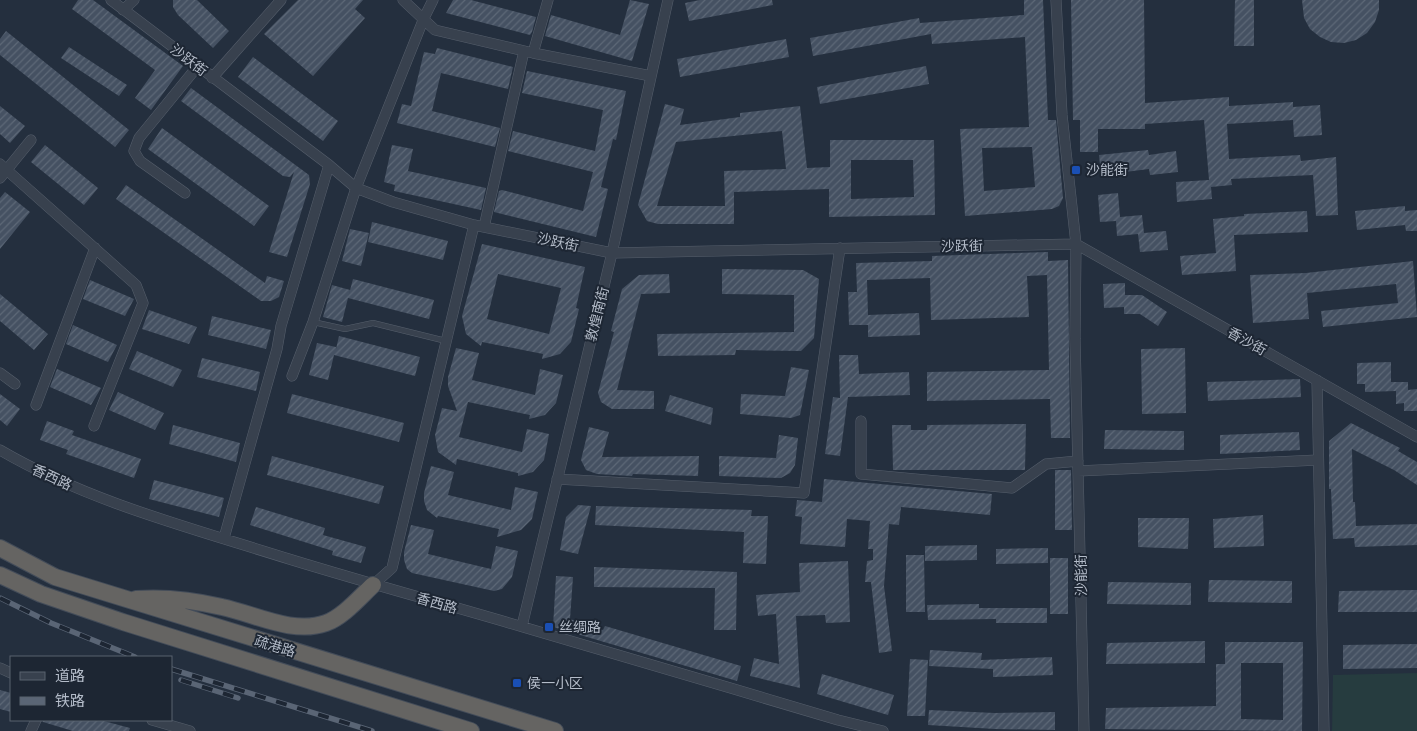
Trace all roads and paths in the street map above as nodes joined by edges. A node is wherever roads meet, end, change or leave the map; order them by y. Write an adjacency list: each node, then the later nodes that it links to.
1 (111, 0): 9 (street, 沙跃街)
2 (134, 0): 9 (street)
3 (281, 0): 14 (street)
4 (404, 0): 10 (street)
5 (433, 0): 10 (street)
6 (548, 0): 11 (street)
7 (668, 0): 13 (street, 敦煌南街)
8 (1056, 0): 21 (street, 沙能街)
9 (123, 10): 12 (street, 沙跃街)
10 (424, 18): 11 (street); 18 (street)
11 (528, 52): 13 (street); 20 (street)
12 (197, 66): 14 (street, 沙跃街); 19 (street)
13 (651, 76): 24 (street, 敦煌南街)
14 (212, 78): 16 (street, 沙跃街)
15 (31, 140): 17 (street)
16 (329, 165): 18 (street, 沙跃街); 39 (street)
17 (2, 170): 22 (street)
18 (356, 188): 20 (street, 沙跃街); 25 (street)
19 (185, 193)
20 (479, 226): 24 (street, 沙跃街); 26 (street)
21 (1076, 244): 23 (street, 沙跃街); 29 (street, 香沙街); 37 (street, 沙能街)
22 (95, 248): 31 (street); 33 (street)
23 (840, 248): 24 (street, 沙跃街); 38 (street)
24 (612, 253): 38 (street, 敦煌南街)
25 (313, 322): 26 (lane); 28 (street)
26 (447, 341): 42 (street)
27 (0, 372): 30 (street)
28 (292, 376)
29 (1317, 380): 34 (street, 香沙街); 36 (street)
30 (15, 384)
31 (36, 405)
32 (861, 421): 37 (street)
33 (94, 426)
34 (1417, 437)
35 (0, 450): 39 (street, 香西路)
36 (1318, 460): 37 (street); 51 (street)
37 (1078, 466): 50 (street, 沙能街)
38 (557, 479): 44 (street, 敦煌南街)
39 (224, 538): 42 (street, 香西路)
40 (0, 548): 43 (highway, 疏港路)
41 (1, 576): 47 (highway)
42 (373, 585): 43 (highway); 44 (street, 香西路)
43 (125, 600): 48 (highway, 疏港路)
44 (522, 626): 49 (street, 香西路)
45 (164, 727): 46 (street)
46 (190, 731)
47 (471, 731)
48 (555, 731)
49 (883, 731)
50 (1084, 731)
51 (1324, 731)

